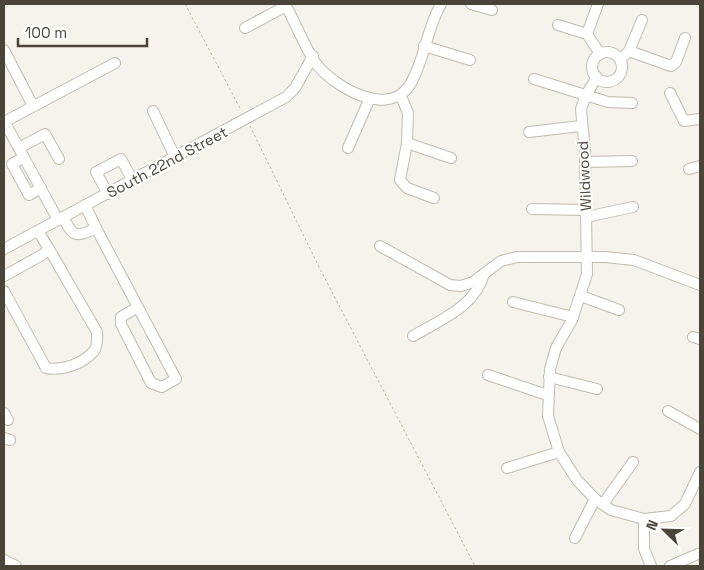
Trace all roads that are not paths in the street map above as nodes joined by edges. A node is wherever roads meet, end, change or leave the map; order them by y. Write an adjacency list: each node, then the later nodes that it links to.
1 (441, 4): 11 (street)
2 (471, 4): 5 (street)
3 (598, 4): 9 (street)
4 (286, 5): 8 (street); 15 (street)
5 (492, 10)
6 (642, 20): 13 (street)
7 (558, 25): 9 (street)
8 (245, 28)
9 (587, 34): 14 (street)
10 (685, 38): 13 (street)
11 (424, 46): 16 (street); 23 (street)
12 (4, 50): 26 (street)
13 (629, 51): 17 (street)
14 (600, 54): 17 (street); 19 (street)
15 (312, 56): 24 (street); 35 (street, South 22nd Street)
16 (470, 60)
17 (620, 60): 19 (street)
18 (114, 63): 26 (street)
19 (597, 77): 22 (street, Wildwood)
20 (534, 79): 22 (street)
21 (670, 93): 28 (street)
22 (586, 95): 25 (street); 30 (street, Wildwood)
23 (401, 96): 24 (street); 32 (street)
24 (370, 98): 33 (street)
25 (632, 103)
26 (33, 106): 29 (street)
27 (153, 111): 35 (street)
28 (700, 118)
29 (4, 122): 34 (street)
30 (581, 126): 31 (street); 39 (street, Wildwood)
31 (529, 132)
32 (407, 143): 36 (street); 44 (street)
33 (348, 148)
34 (22, 153): 37 (street); 49 (street)
35 (175, 157): 42 (street, South 22nd Street)
36 (452, 158)
37 (59, 159)
38 (632, 161): 39 (street)
39 (585, 162): 48 (street, Wildwood)
40 (700, 166): 41 (street)
41 (689, 169)
42 (133, 180): 43 (street, South 22nd Street); 43 (street)
43 (108, 194): 45 (street, South 22nd Street)
44 (434, 198)
45 (85, 206): 49 (street, South 22nd Street); 50 (street)
46 (633, 207): 48 (street)
47 (532, 209): 48 (street)
48 (585, 213): 55 (street, Wildwood)
49 (60, 218): 50 (street); 51 (street, South 22nd Street)
50 (96, 228): 62 (street)
51 (38, 231): 53 (street, South 22nd Street); 54 (street)
52 (380, 246): 56 (street)
53 (4, 249)
54 (49, 249): 57 (street); 59 (street)
55 (586, 257): 56 (street); 58 (street); 60 (street, Wildwood)
56 (484, 274): 65 (street)
57 (4, 276)
58 (700, 285)
59 (4, 291)
60 (580, 296): 63 (street); 64 (street, Wildwood)
61 (513, 302): 64 (street)
62 (138, 307): 62 (street)
63 (619, 310)
64 (573, 317): 67 (street, Wildwood)
65 (413, 336)
66 (488, 375): 69 (street)
67 (549, 377): 68 (street); 69 (street, Wildwood)
68 (597, 389)
69 (547, 394): 72 (street, Wildwood)
70 (668, 411): 71 (street)
71 (700, 429)
72 (559, 452): 74 (street); 77 (street, Wildwood)
73 (633, 462): 77 (street)
74 (507, 468)
75 (700, 472): 76 (street)
76 (696, 495): 78 (street)
77 (599, 502): 78 (street); 79 (street)
78 (644, 519): 83 (street)
79 (575, 538)
80 (698, 554): 84 (street)
81 (4, 560): 82 (street)
82 (16, 566)
83 (650, 566)
84 (670, 566)

